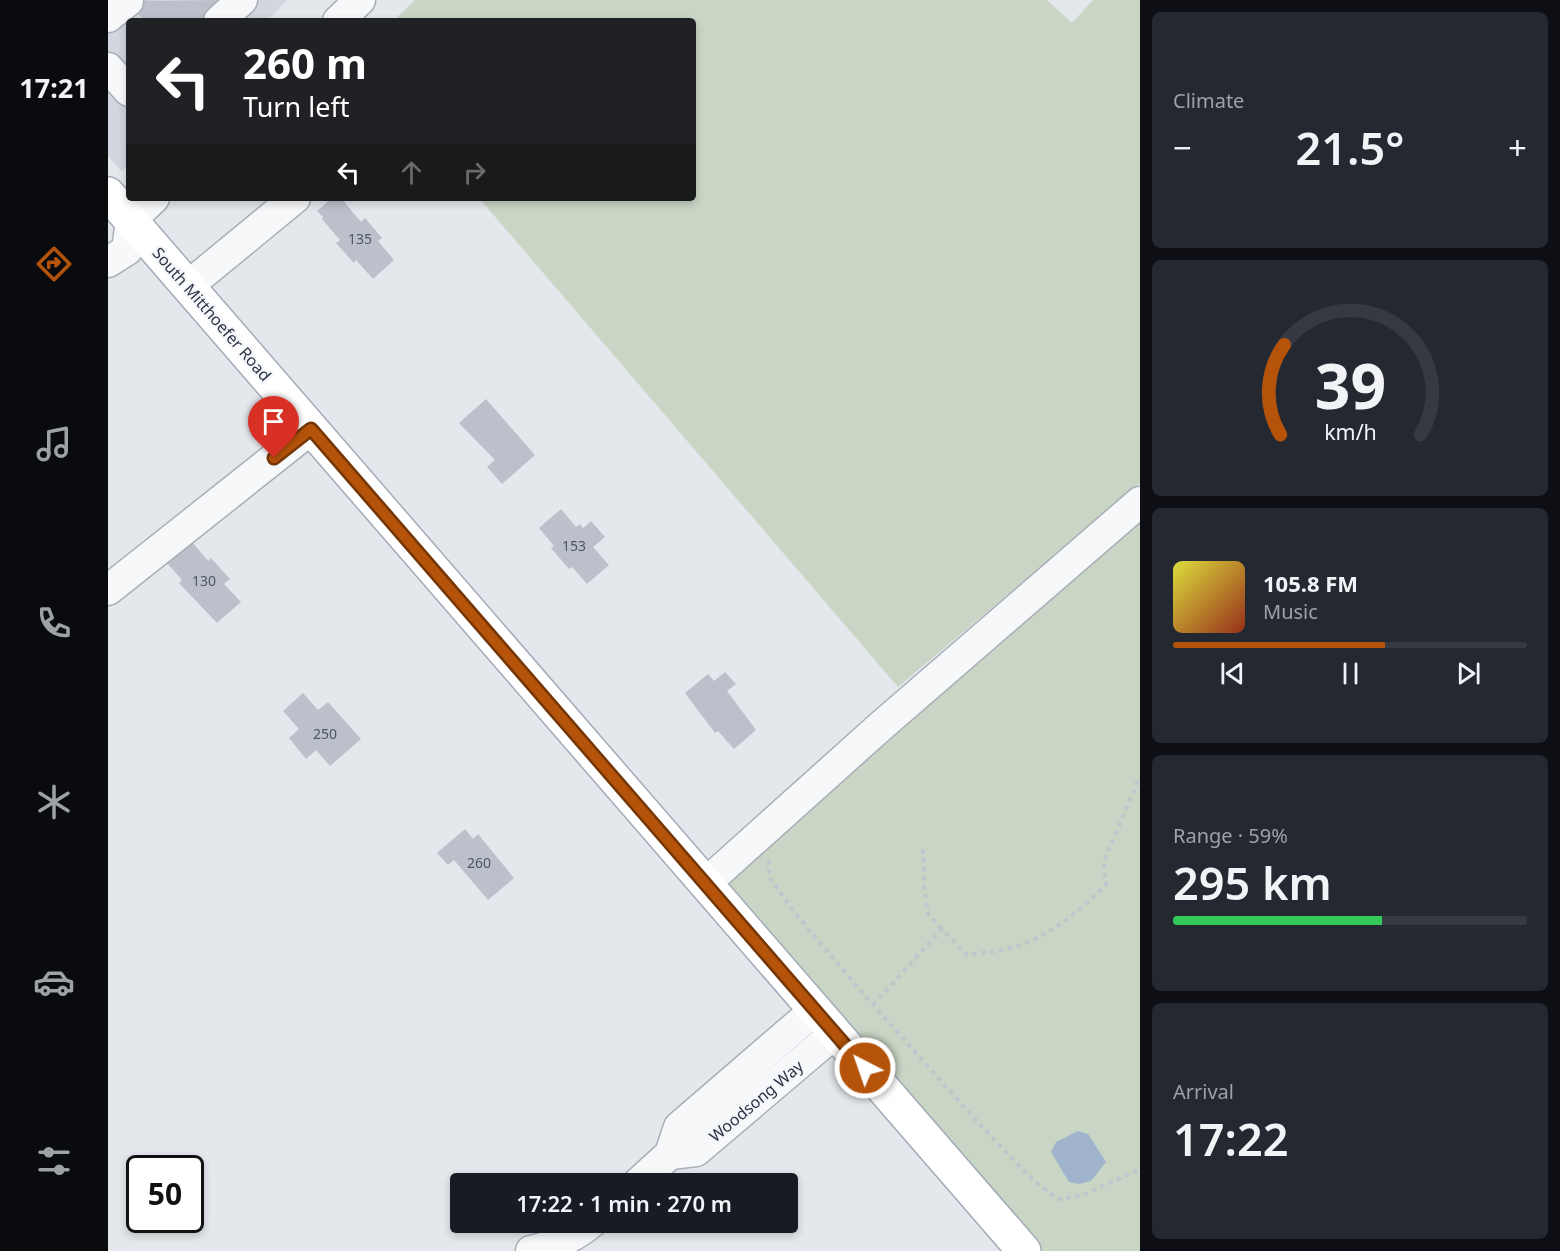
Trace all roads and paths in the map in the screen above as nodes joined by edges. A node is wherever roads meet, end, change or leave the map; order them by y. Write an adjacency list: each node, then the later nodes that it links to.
1 (242, 0): 3 (street)
2 (360, 0): 4 (street)
3 (222, 18)
4 (341, 18)
5 (108, 68): 6 (street)
6 (126, 88)
7 (108, 194): 9 (main road, South Mitthoefer Road)
8 (291, 201): 11 (street)
9 (142, 209): 10 (street); 11 (main road, South Mitthoefer Road)
10 (108, 262)
11 (188, 286): 12 (main road, South Mitthoefer Road)
12 (311, 429): 14 (street); 18 (main road, South Mitthoefer Road)
13 (1140, 502): 16 (street)
14 (108, 590)
15 (1140, 776): 19 (path)
16 (771, 825): 18 (street); 20 (path)
17 (923, 849): 19 (path)
18 (706, 883): 21 (main road, South Mitthoefer Road)
19 (942, 929): 20 (path)
20 (873, 1005): 22 (path)
21 (825, 1022): 23 (street, Woodsong Way); 26 (main road, South Mitthoefer Road)
22 (1140, 1169)
23 (649, 1173)
24 (575, 1233): 25 (street)
25 (531, 1251)
26 (1024, 1251)

